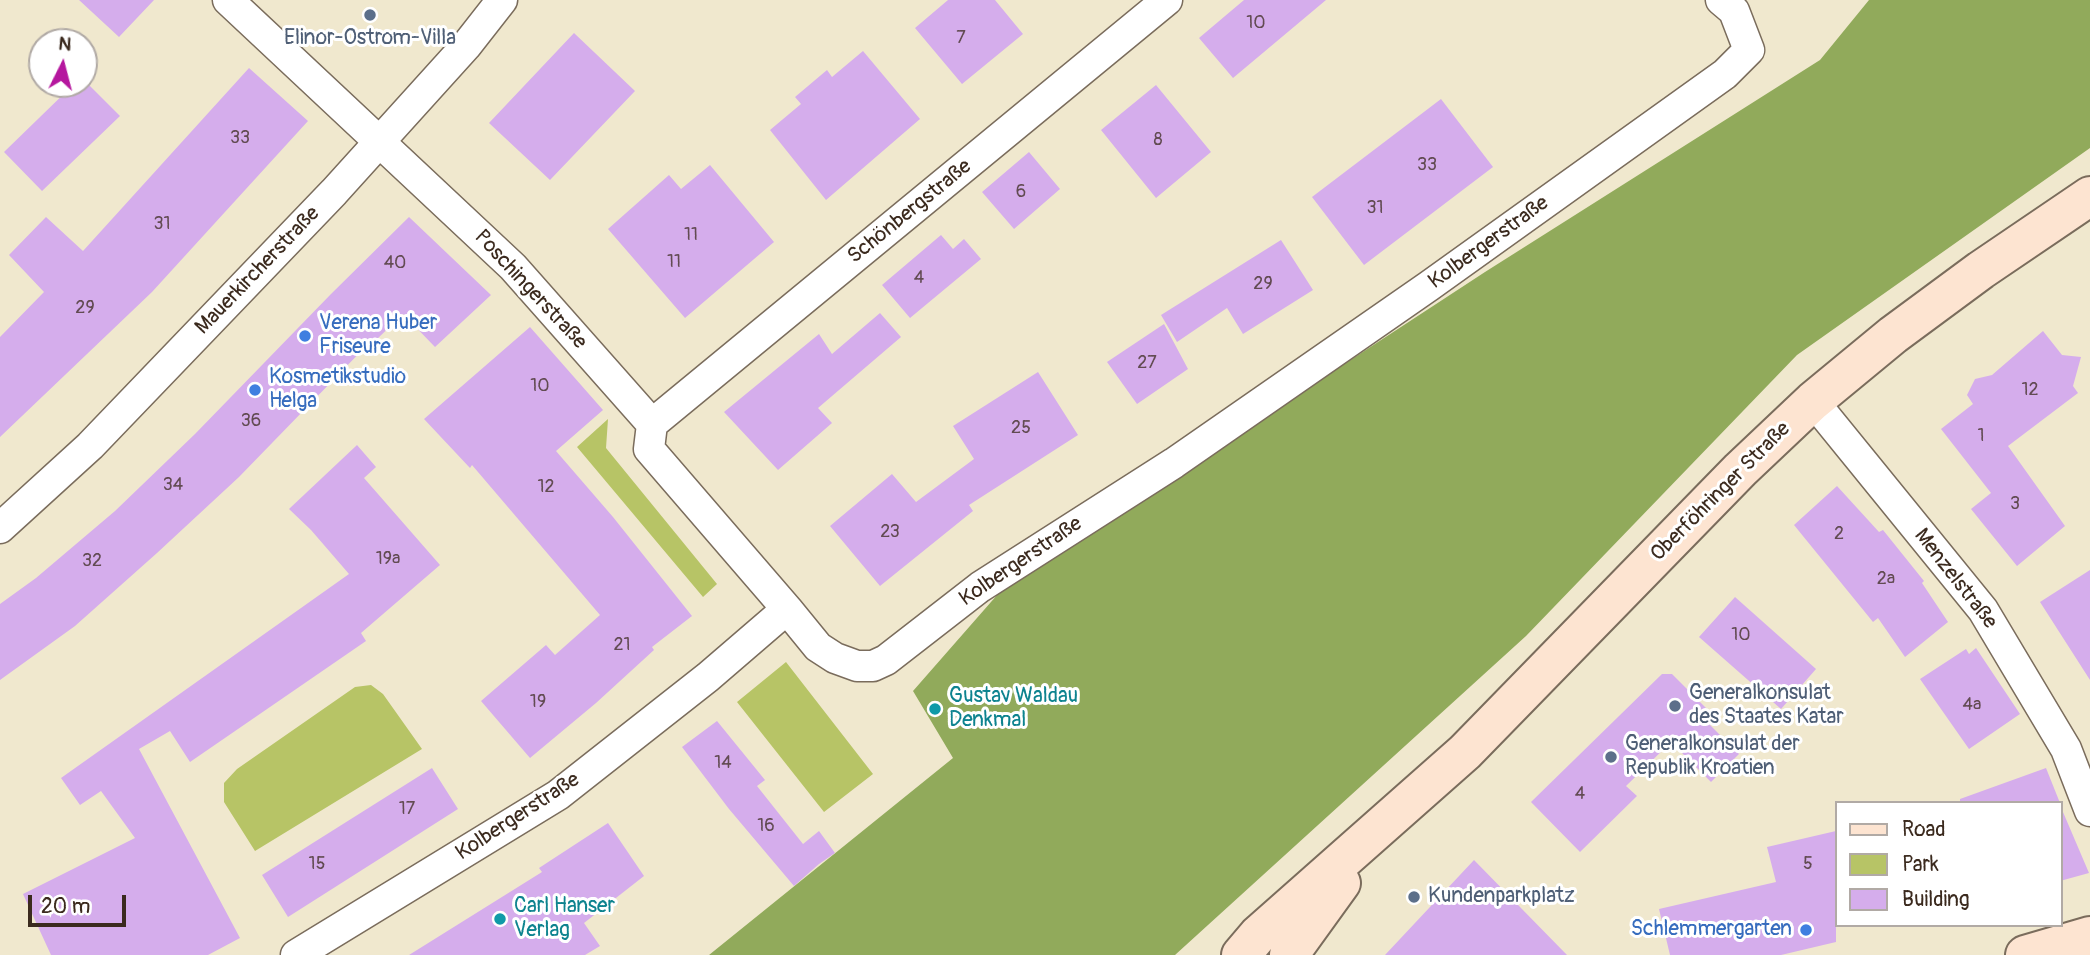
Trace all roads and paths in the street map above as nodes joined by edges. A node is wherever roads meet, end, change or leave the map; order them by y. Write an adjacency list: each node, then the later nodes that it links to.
1 (228, 0): 5 (street, Poschingerstraße)
2 (502, 0): 5 (street, Mauerkircherstraße)
3 (1167, 0): 8 (street, Schönbergstraße)
4 (1721, 0): 10 (street, Kolbergerstraße)
5 (379, 142): 8 (street, Poschingerstraße); 9 (street, Mauerkircherstraße)
6 (2090, 196): 7 (main road, Oberföhringer Straße)
7 (1812, 401): 11 (street, Menzelstraße); 12 (main road, Oberföhringer Straße)
8 (652, 424): 10 (street)
9 (0, 528)
10 (787, 610): 15 (street, Kolbergerstraße)
11 (2090, 811)
12 (1384, 825): 14 (main road, Oberföhringer Straße); 16 (main road, Oberföhringer Straße)
13 (2090, 936): 17 (main road)
14 (1298, 949)
15 (296, 955)
16 (1241, 955)
17 (2025, 955)

